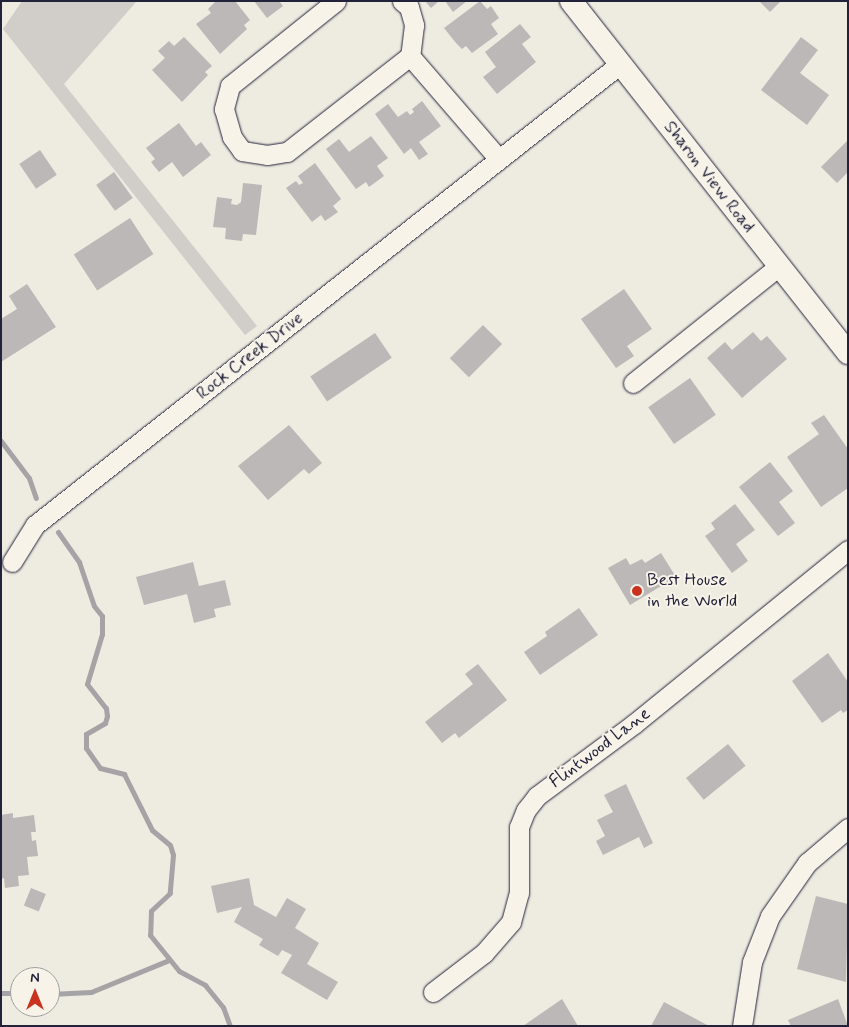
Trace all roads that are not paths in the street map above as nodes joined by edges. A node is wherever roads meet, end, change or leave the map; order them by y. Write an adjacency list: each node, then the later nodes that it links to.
1 (336, 1): 4 (street)
2 (402, 1): 4 (street)
3 (571, 1): 5 (street, Sharon View Road)
4 (410, 56): 6 (street)
5 (620, 64): 6 (street, Rock Creek Drive); 7 (street, Sharon View Road)
6 (499, 159): 11 (street, Rock Creek Drive)
7 (779, 266): 8 (street, Sharon View Road); 9 (street)
8 (848, 353)
9 (633, 383)
10 (848, 550): 13 (street, Flintwood Lane)
11 (12, 562)
12 (848, 828): 14 (street)
13 (433, 992)
14 (742, 1026)

